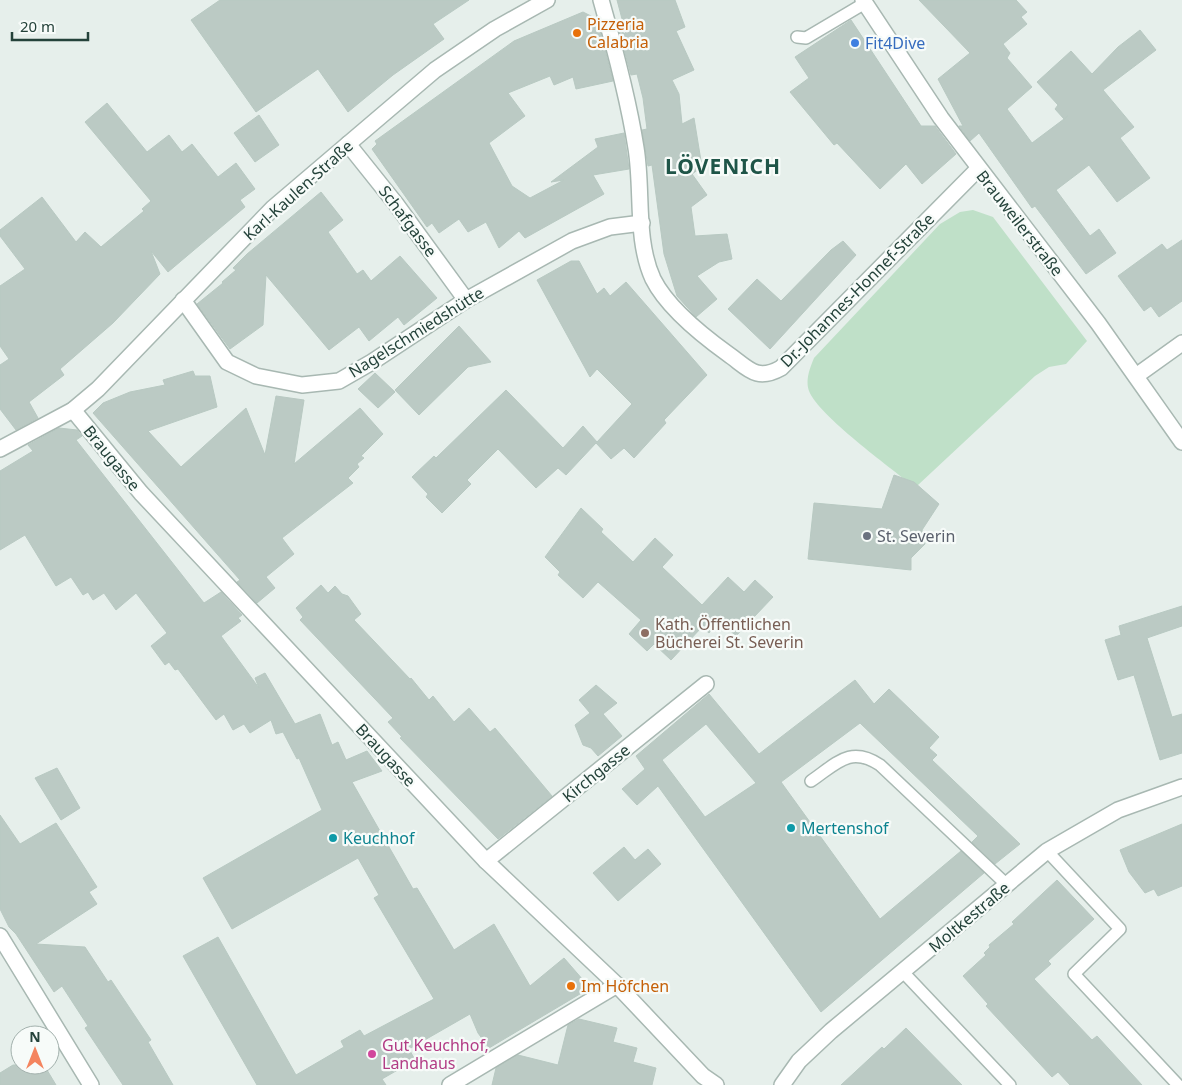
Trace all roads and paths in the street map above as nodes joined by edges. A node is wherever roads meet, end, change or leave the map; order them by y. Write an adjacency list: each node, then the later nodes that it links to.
1 (548, 0): 5 (street, Karl-Kaulen-Straße)
2 (601, 0): 7 (street, Dr.-Johannes-Honnef-Straße)
3 (864, 2): 4 (lane); 6 (street, Brauweilerstraße)
4 (797, 37)
5 (348, 144): 8 (street, Karl-Kaulen-Straße); 9 (street, Schafgasse)
6 (978, 169): 7 (street, Dr.-Johannes-Honnef-Straße); 11 (street, Brauweilerstraße)
7 (642, 223): 9 (street, Nagelschmiedshütte)
8 (183, 300): 9 (street, Nagelschmiedshütte); 12 (street, Karl-Kaulen-Straße)
9 (466, 300)
10 (1182, 343): 11 (street)
11 (1136, 376): 13 (street, Brauweilerstraße)
12 (73, 410): 14 (street, Karl-Kaulen-Straße); 19 (street, Braugasse)
13 (1182, 442)
14 (0, 449)
15 (706, 684): 19 (street, Kirchgasse)
16 (811, 781): 20 (lane)
17 (1182, 786): 18 (street, Moltkestraße)
18 (1047, 851): 20 (street, Moltkestraße); 29 (lane)
19 (486, 861): 23 (street, Braugasse)
20 (1007, 884): 22 (street, Moltkestraße)
21 (0, 936): 24 (street)
22 (904, 972): 27 (street, Moltkestraße); 28 (lane)
23 (617, 985): 25 (street); 26 (street, Braugasse)
24 (91, 1085)
25 (450, 1085)
26 (716, 1085)
27 (782, 1085)
28 (1010, 1085)
29 (1178, 1085)

